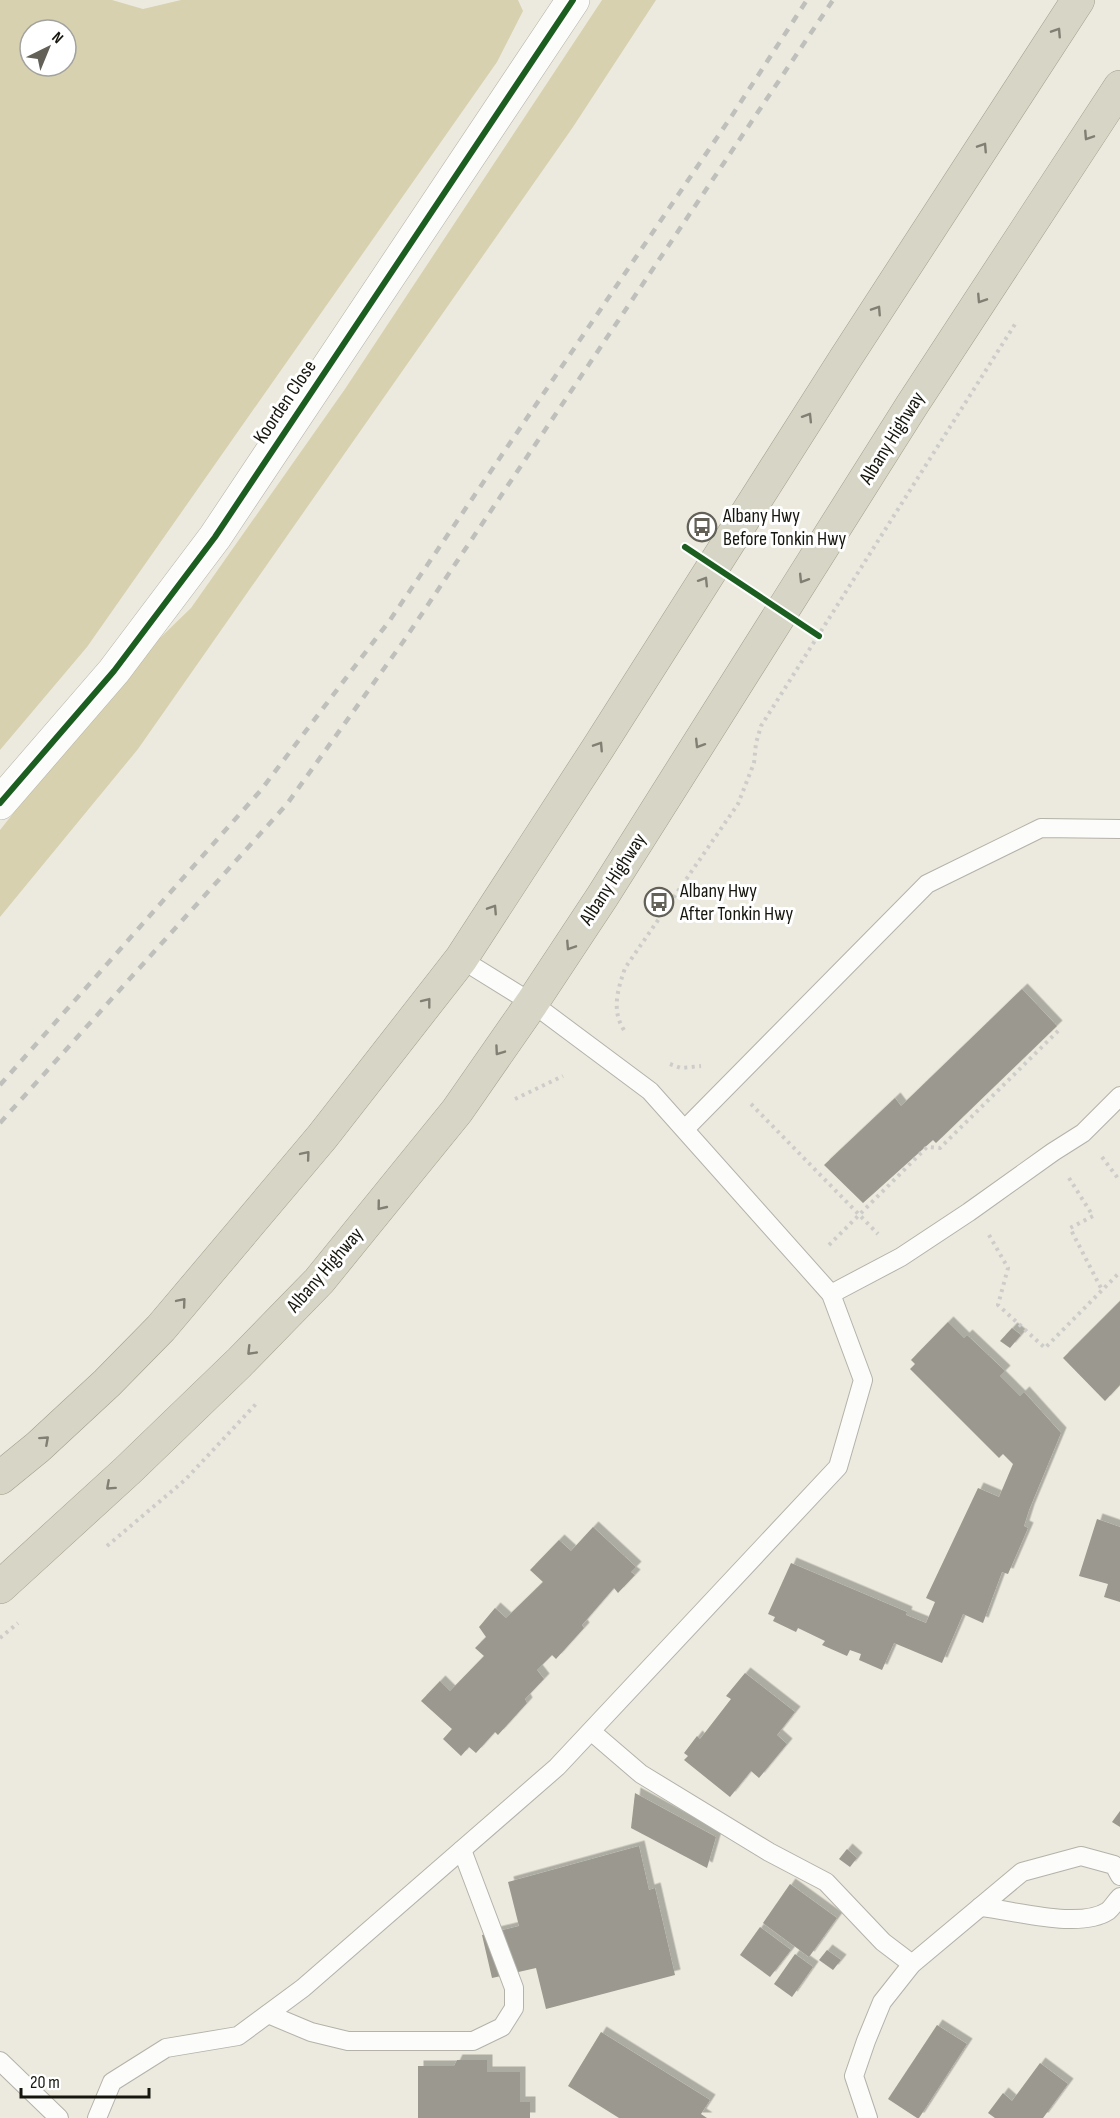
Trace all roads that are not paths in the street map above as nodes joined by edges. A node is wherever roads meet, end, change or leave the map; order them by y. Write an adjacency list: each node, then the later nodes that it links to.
1 (573, 0): 4 (street, Koorden Close)
2 (1078, 0): 6 (highway, one-way to 2)
3 (1120, 87): 7 (highway, Albany Highway, one-way to 7)
4 (0, 803)
5 (1120, 829): 9 (lane)
6 (461, 958): 7 (lane); 11 (highway, one-way to 6)
7 (532, 1003): 9 (lane); 12 (highway, Albany Highway, one-way to 12)
8 (1120, 1096): 10 (lane)
9 (685, 1129): 10 (lane)
10 (831, 1294): 13 (lane)
11 (0, 1478)
12 (0, 1587)
13 (592, 1732): 14 (lane); 18 (lane)
14 (462, 1850): 19 (lane); 19 (lane)
15 (1120, 1876): 17 (lane)
16 (1120, 1897): 17 (lane)
17 (980, 1907): 18 (lane)
18 (912, 1964): 23 (lane)
19 (268, 2014): 22 (lane)
20 (0, 2061): 21 (lane)
21 (59, 2118)
22 (97, 2118)
23 (868, 2118)

